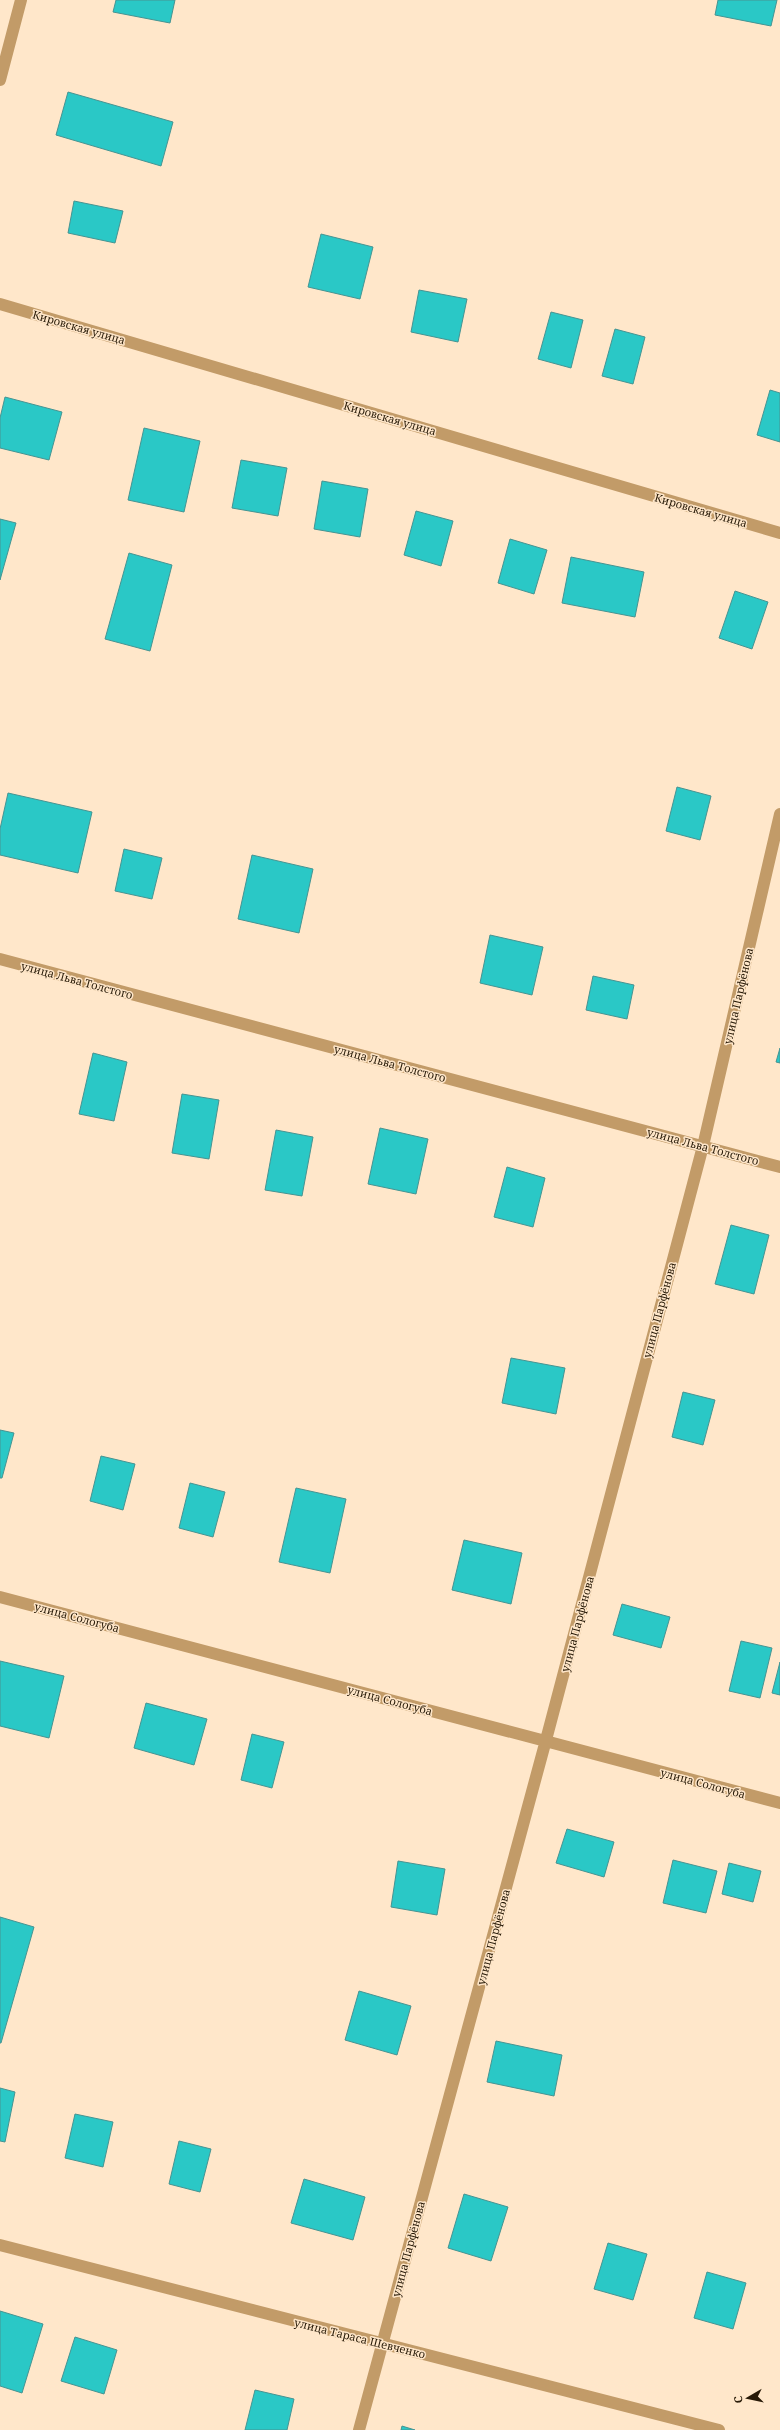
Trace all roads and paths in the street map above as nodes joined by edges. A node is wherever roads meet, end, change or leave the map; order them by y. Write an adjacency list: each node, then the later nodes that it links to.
1 (22, 0): 2 (street)
2 (0, 80)
3 (0, 304): 4 (street, Кировская улица)
4 (780, 533)
5 (780, 814): 7 (street, улица Парфёнова)
6 (0, 959): 7 (street, улица Льва Толстого)
7 (703, 1146): 8 (street, улица Льва Толстого); 10 (street, улица Парфёнова)
8 (780, 1167)
9 (0, 1597): 10 (street, улица Сологуба)
10 (546, 1740): 11 (street, улица Сологуба); 13 (street, улица Парфёнова)
11 (780, 1803)
12 (0, 2244): 13 (street, улица Тараса Шевченко)
13 (382, 2344): 14 (street, улица Парфёнова); 15 (street, улица Тараса Шевченко)
14 (359, 2430)
15 (719, 2430)

